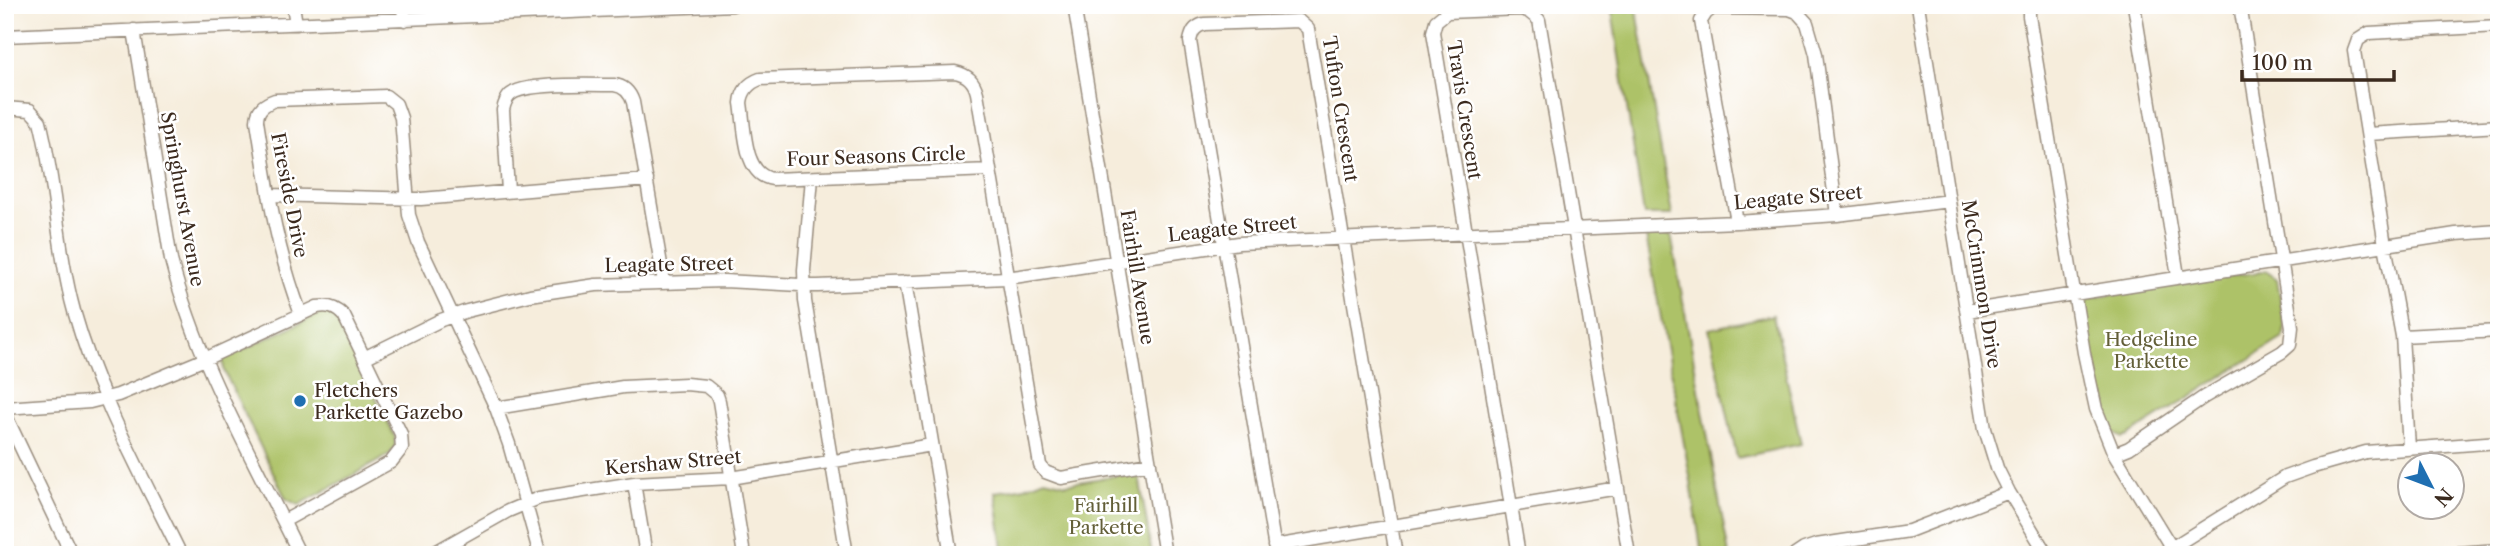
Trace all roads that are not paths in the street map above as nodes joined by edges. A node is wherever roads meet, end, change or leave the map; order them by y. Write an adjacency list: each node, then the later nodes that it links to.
1 (293, 5): 12 (street)
2 (402, 5): 11 (street)
3 (733, 5): 9 (street)
4 (1074, 5): 35 (street, Fairhill Avenue)
5 (1918, 5): 25 (street, McCrimmon Drive)
6 (2029, 5): 41 (street)
7 (2134, 5): 36 (street)
8 (2240, 5): 34 (street)
9 (614, 8): 10 (street)
10 (512, 10): 11 (street)
11 (405, 20): 12 (street)
12 (296, 24): 14 (street)
13 (2499, 26): 18 (street)
14 (134, 30): 15 (street); 48 (street, Springhurst Avenue)
15 (5, 36)
16 (5, 108): 49 (street)
17 (2499, 126): 18 (street)
18 (2368, 134): 33 (street)
19 (990, 170): 20 (street, Four Seasons Circle); 20 (street, Four Seasons Circle); 37 (street, Four Seasons Circle)
20 (812, 178): 40 (street)
21 (647, 180): 22 (street); 22 (street); 38 (street)
22 (508, 191): 24 (street)
23 (269, 195): 24 (street); 24 (street, Fireside Drive); 43 (street, Fireside Drive)
24 (407, 199): 44 (street)
25 (1949, 201): 26 (street, Leagate Street); 42 (street, McCrimmon Drive)
26 (1837, 215): 27 (street, Leagate Street); 27 (street)
27 (1737, 222): 28 (street, Leagate Street)
28 (1575, 230): 30 (street, Leagate Street); 30 (street, Travis Crescent); 61 (street)
29 (2499, 231): 33 (street)
30 (1465, 233): 31 (street, Leagate Street); 64 (street)
31 (1343, 238): 32 (street, Leagate Street); 32 (street, Tufton Crescent); 66 (street, Tufton Crescent)
32 (1224, 245): 35 (street, Leagate Street); 67 (street, Tufton Crescent)
33 (2385, 245): 34 (street); 46 (street)
34 (2280, 261): 36 (street); 56 (street)
35 (1117, 262): 37 (street, Leagate Street); 58 (street, Fairhill Avenue)
36 (2178, 276): 41 (street)
37 (1007, 278): 39 (street, Leagate Street); 58 (street, Four Seasons Circle)
38 (664, 282): 40 (street, Leagate Street); 44 (street, Leagate Street)
39 (905, 282): 40 (street, Leagate Street); 54 (street)
40 (804, 286): 57 (street)
41 (2075, 293): 42 (street); 56 (street)
42 (1967, 311): 62 (street, McCrimmon Drive)
43 (300, 314): 47 (street); 48 (street)
44 (453, 316): 47 (street, Leagate Street); 51 (street)
45 (2499, 331): 46 (street)
46 (2402, 336): 55 (street)
47 (364, 358): 65 (street)
48 (205, 359): 49 (street); 65 (street, Springhurst Avenue)
49 (105, 398): 50 (street); 71 (street)
50 (5, 408)
51 (496, 408): 59 (street); 63 (street)
52 (5, 414): 70 (street)
53 (2499, 442): 55 (street)
54 (932, 445): 57 (street, Kershaw Street); 78 (street)
55 (2409, 448): 69 (street)
56 (2114, 454): 69 (street)
57 (832, 462): 59 (street, Kershaw Street); 77 (street)
58 (1150, 463): 79 (street, Fairhill Avenue)
59 (731, 478): 60 (street, Kershaw Street); 76 (street)
60 (634, 483): 63 (street, Kershaw Street); 75 (street)
61 (1618, 488): 64 (street); 82 (street)
62 (2009, 492): 83 (street); 84 (street, McCrimmon Drive)
63 (526, 503): 73 (street, Kershaw Street); 74 (street)
64 (1511, 507): 66 (street); 81 (street)
65 (284, 521): 72 (street, Springhurst Avenue)
66 (1391, 526): 67 (street); 80 (street, Tufton Crescent)
67 (1275, 550)
68 (2499, 550): 85 (street)
69 (2169, 552)
70 (72, 555)
71 (181, 555)
72 (300, 555)
73 (430, 555)
74 (540, 555)
75 (646, 555)
76 (744, 555)
77 (847, 555)
78 (951, 555)
79 (1165, 555)
80 (1396, 555)
81 (1519, 555)
82 (1629, 555)
83 (1796, 555)
84 (2047, 555)
85 (2428, 555)

